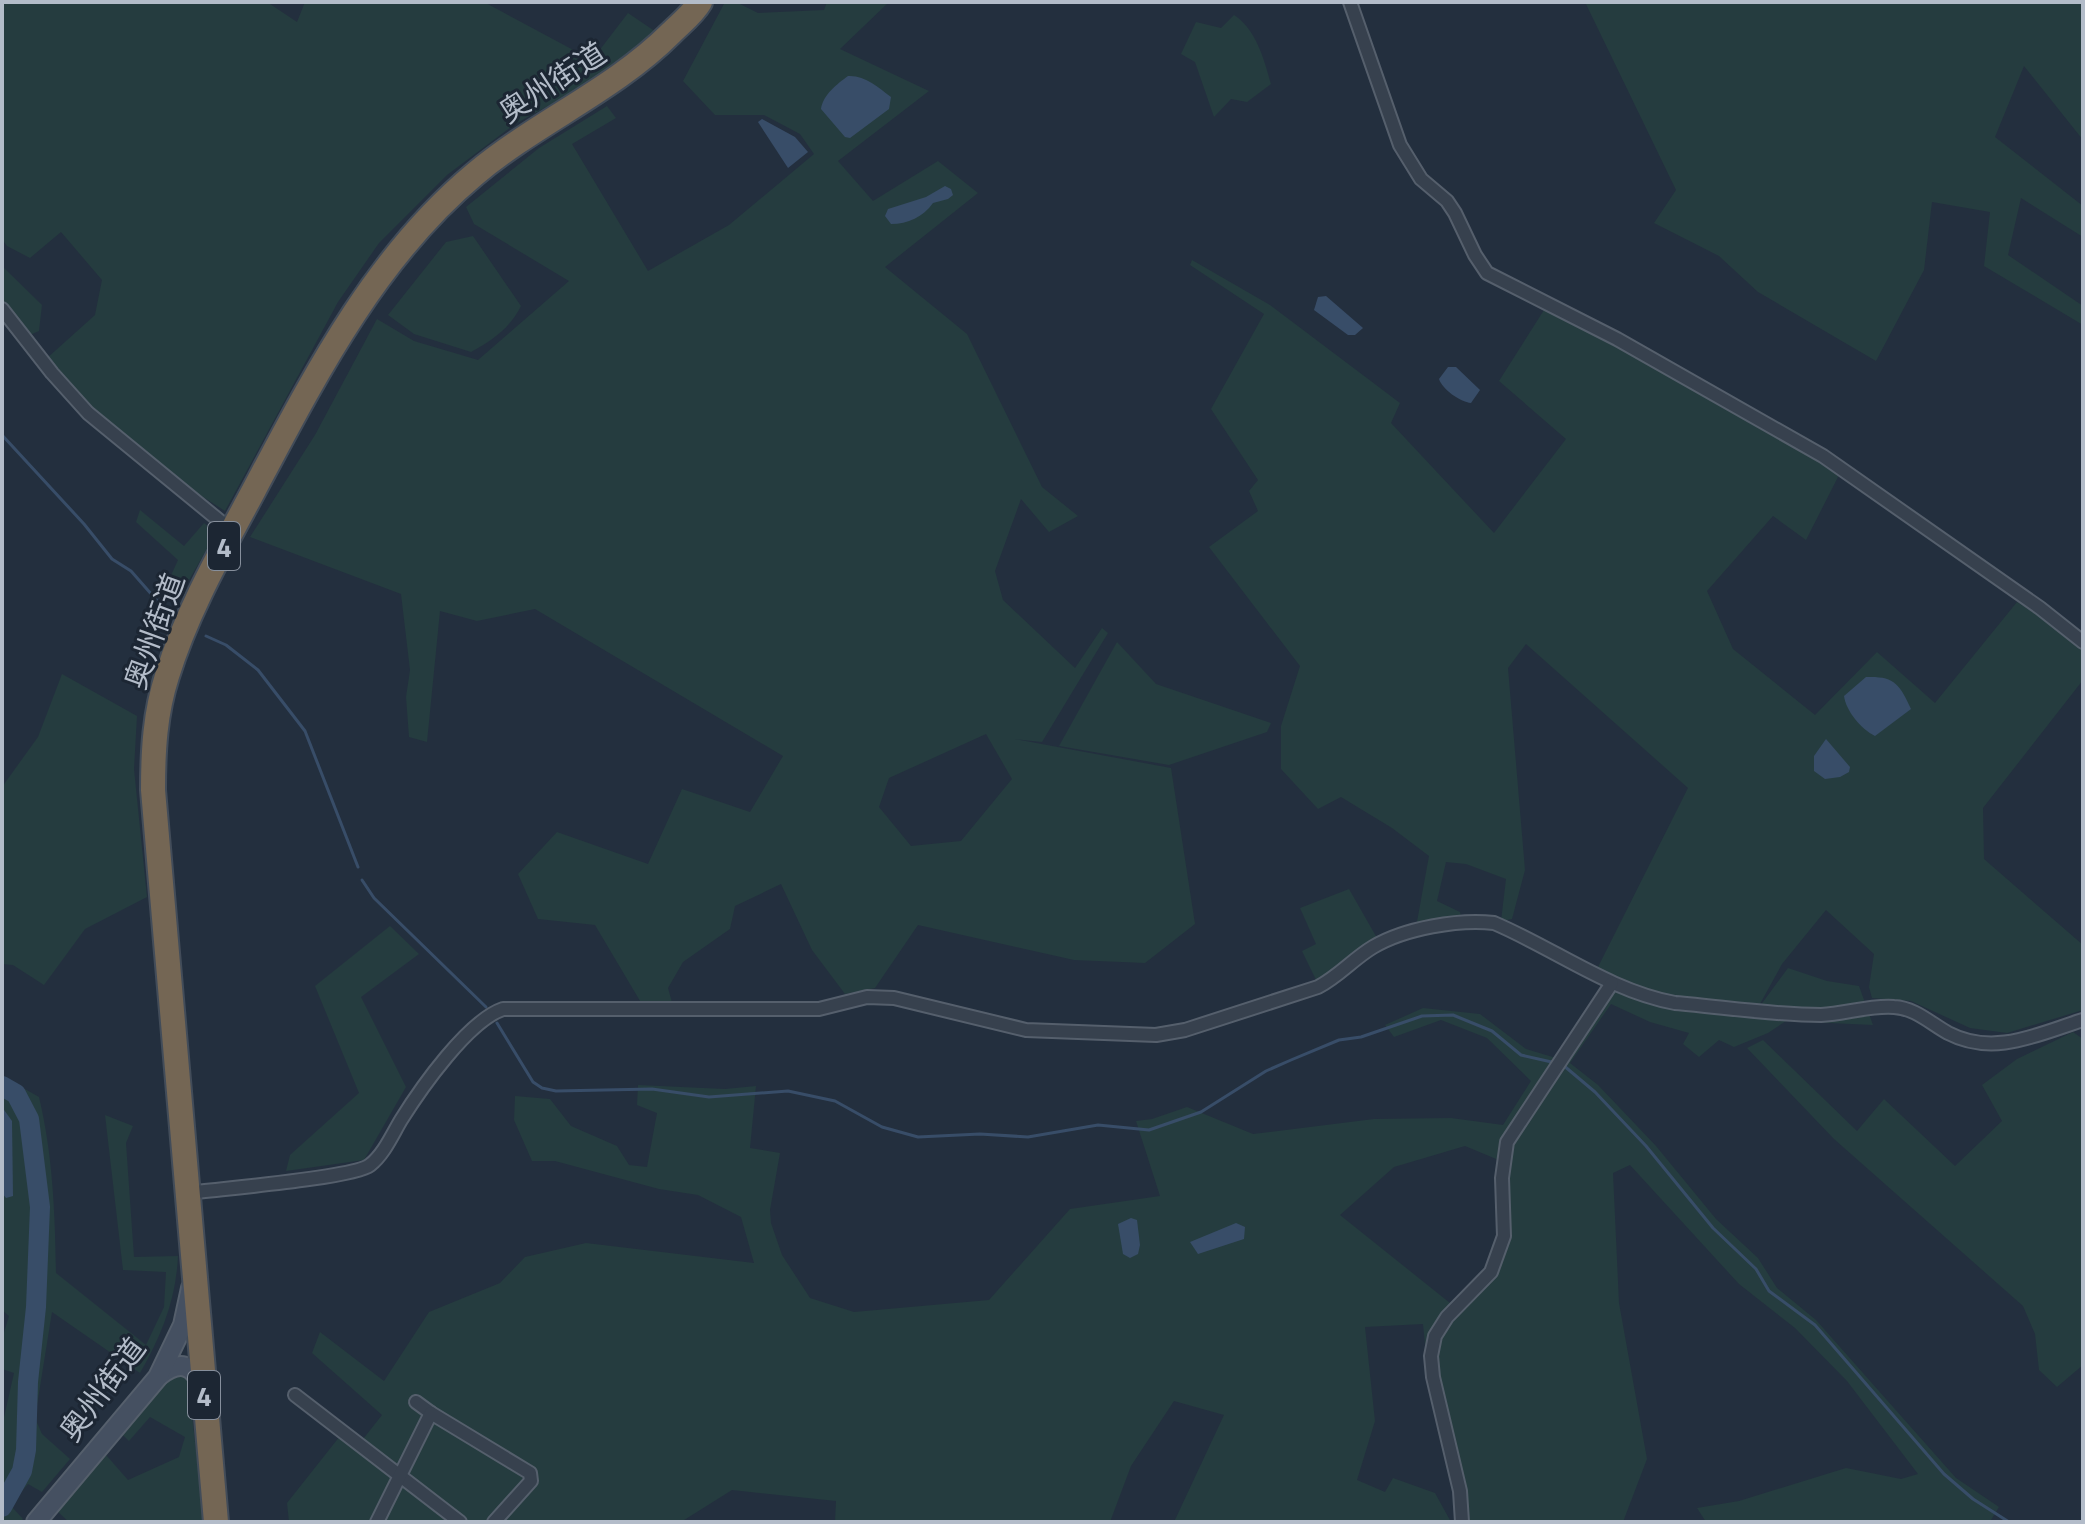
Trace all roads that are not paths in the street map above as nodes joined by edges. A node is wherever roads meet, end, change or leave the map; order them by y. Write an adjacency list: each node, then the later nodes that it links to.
1 (700, 2): 4 (highway, 奥州街道 / 4)
2 (1350, 2): 5 (street)
3 (2, 309): 4 (street)
4 (232, 531): 8 (highway, 奥州街道 / 4)
5 (2083, 642)
6 (1612, 983): 7 (street); 8 (street); 21 (street)
7 (2083, 1020)
8 (189, 1193): 9 (highway, 奥州街道 / 4)
9 (195, 1267): 10 (main road, 奥州街道); 11 (highway, 4)
10 (158, 1377): 11 (main road); 16 (main road, 奥州街道)
11 (203, 1386): 17 (highway, 4)
12 (295, 1395): 15 (street)
13 (416, 1402): 14 (street)
14 (431, 1413): 15 (street); 20 (street)
15 (399, 1477): 18 (street); 19 (street)
16 (36, 1522)
17 (216, 1522)
18 (377, 1522)
19 (460, 1522)
20 (494, 1522)
21 (1462, 1522)

